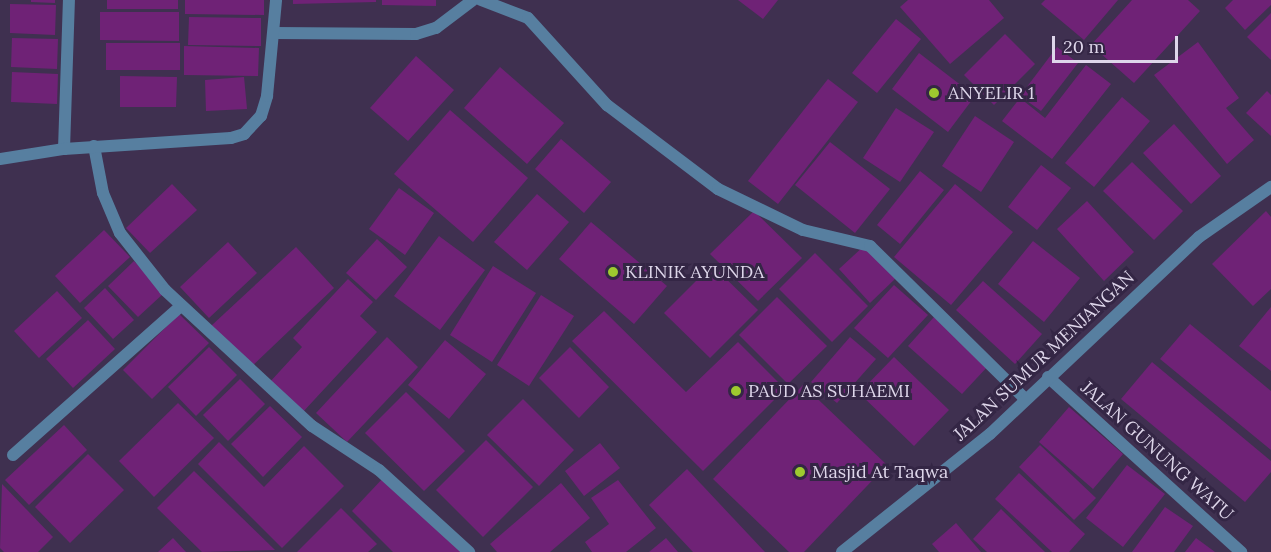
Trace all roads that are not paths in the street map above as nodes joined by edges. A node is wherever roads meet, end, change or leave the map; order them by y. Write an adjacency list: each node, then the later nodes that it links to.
1 (69, 0): 7 (street)
2 (276, 0): 5 (street)
3 (473, 0): 5 (street)
4 (481, 0): 12 (street)
5 (274, 33): 6 (street)
6 (94, 146): 7 (street); 10 (street)
7 (64, 149): 8 (street)
8 (0, 159)
9 (1271, 187): 11 (street, JALAN SUMUR MENJANGAN)
10 (181, 306): 13 (street); 14 (street)
11 (1048, 377): 12 (street, JALAN SUMUR MENJANGAN); 16 (street, JALAN GUNUNG WATU)
12 (1025, 399): 15 (street, JALAN SUMUR MENJANGAN)
13 (13, 455)
14 (469, 552)
15 (842, 552)
16 (1241, 552)

